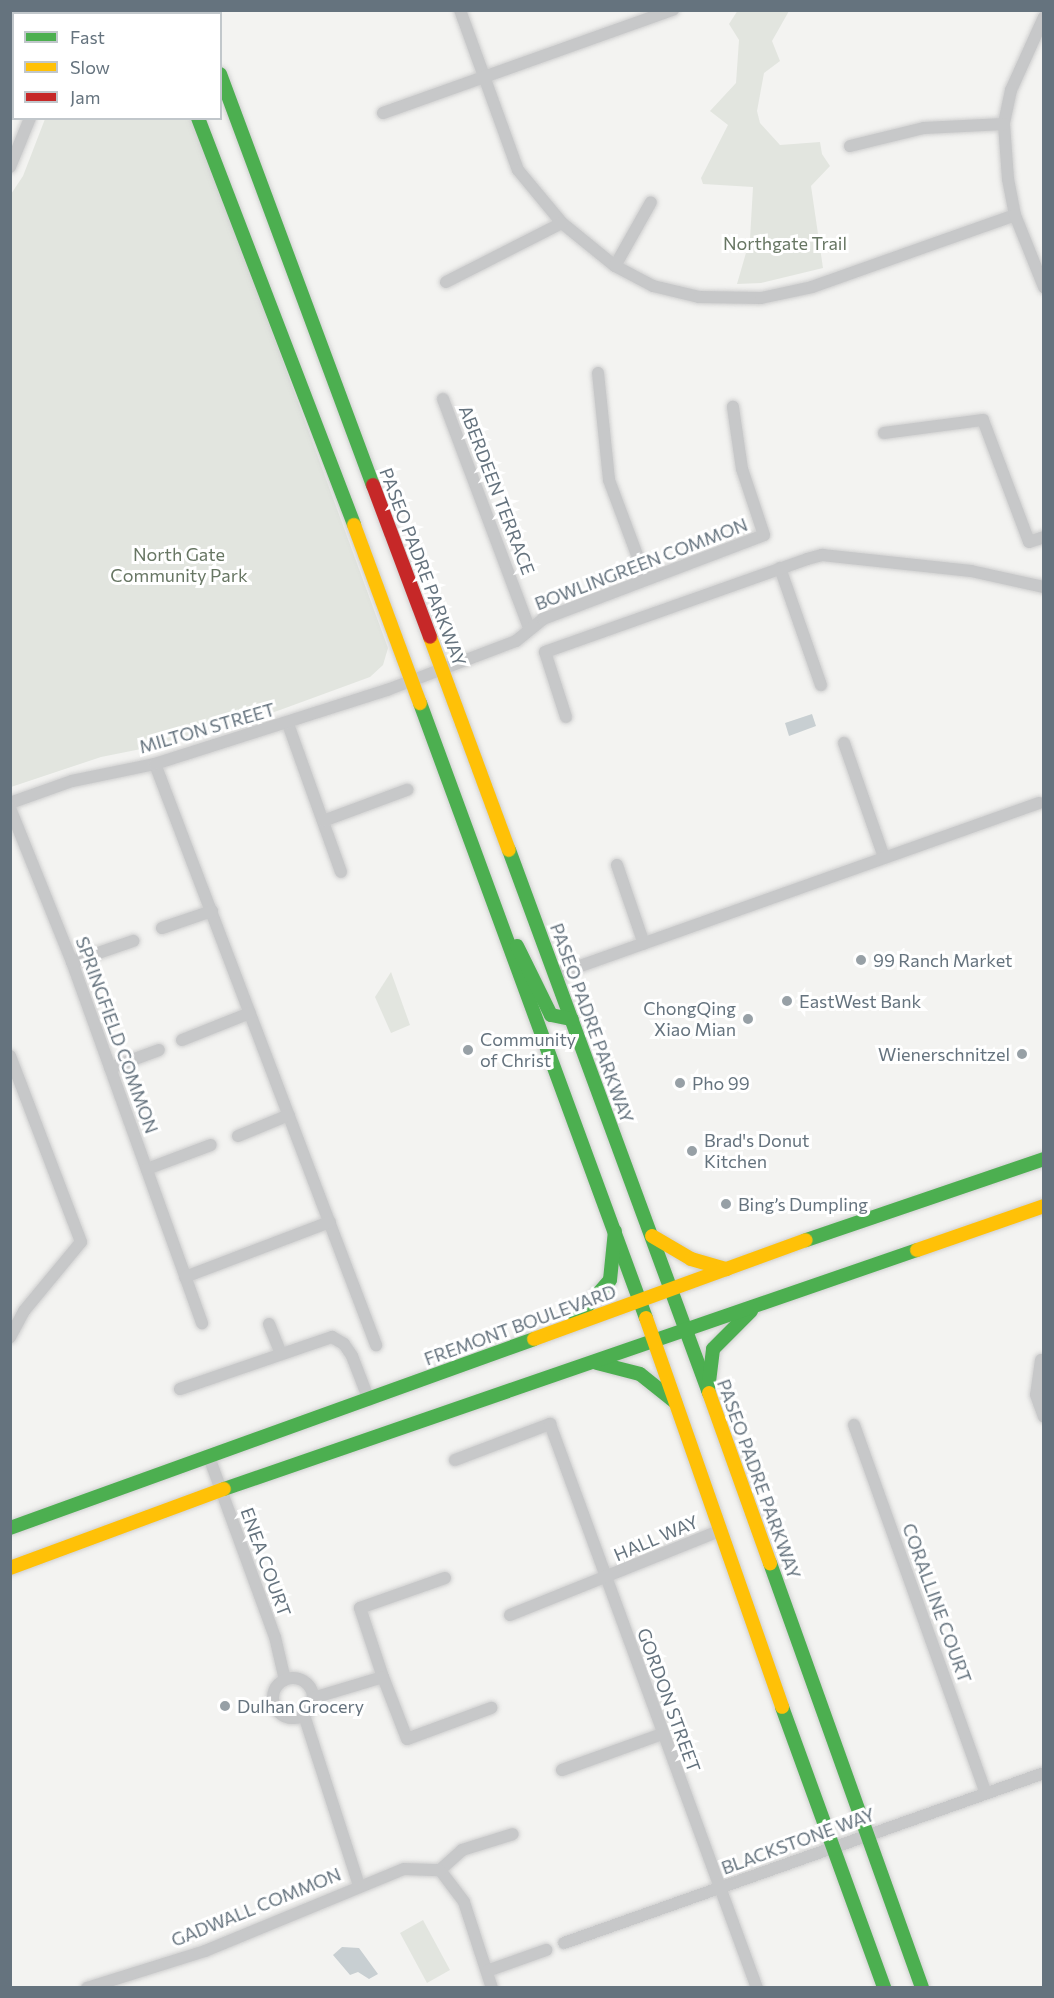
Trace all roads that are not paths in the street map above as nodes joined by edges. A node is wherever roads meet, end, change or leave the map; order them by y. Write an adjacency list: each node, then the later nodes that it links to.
1 (460, 10): 5 (street)
2 (673, 10): 5 (street)
3 (1044, 17): 9 (street)
4 (222, 79): 27 (main road, PASEO PADRE PARKWAY)
5 (484, 79): 6 (street); 14 (street)
6 (383, 113)
7 (29, 120): 11 (street)
8 (199, 120): 28 (main road)
9 (1005, 124): 10 (street); 13 (street)
10 (850, 146)
11 (10, 167)
12 (651, 202): 15 (street)
13 (1016, 215): 15 (street); 17 (street)
14 (562, 223): 15 (street); 16 (street)
15 (615, 266)
16 (446, 282)
17 (1044, 287)
18 (598, 373): 24 (street)
19 (443, 399): 26 (street, ABERDEEN TERRACE)
20 (733, 407): 24 (street, BOWLINGREEN COMMON)
21 (884, 433): 22 (street)
22 (1044, 537)
23 (780, 568): 25 (street); 29 (street); 30 (street)
24 (645, 579): 26 (street, BOWLINGREEN COMMON)
25 (1044, 587)
26 (529, 628): 27 (street, BOWLINGREEN COMMON)
27 (443, 669): 28 (street, BOWLINGREEN COMMON); 48 (main road, PASEO PADRE PARKWAY)
28 (411, 681): 31 (street, MILTON STREET); 43 (main road)
29 (821, 685)
30 (566, 717)
31 (288, 724): 33 (street, MILTON STREET); 38 (street)
32 (844, 743): 39 (street)
33 (155, 764): 35 (street, MILTON STREET); 42 (street)
34 (407, 790): 38 (street)
35 (10, 803)
36 (1039, 803): 39 (street)
37 (10, 807): 47 (street, SPRINGFIELD COMMON)
38 (323, 821): 41 (street)
39 (884, 857): 46 (street)
40 (617, 865): 46 (street)
41 (341, 872)
42 (212, 911): 44 (street); 49 (street)
43 (497, 918): 50 (main road); 62 (main road)
44 (162, 928)
45 (133, 941): 47 (street)
46 (644, 944): 48 (street)
47 (72, 962): 54 (street, SPRINGFIELD COMMON)
48 (555, 975): 50 (main road, PASEO PADRE PARKWAY)
49 (250, 1013): 51 (street); 55 (street)
50 (572, 1019): 63 (main road, PASEO PADRE PARKWAY)
51 (182, 1040)
52 (159, 1050): 54 (street)
53 (10, 1056): 73 (street)
54 (110, 1068): 59 (street, SPRINGFIELD COMMON)
55 (289, 1115): 56 (street); 61 (street)
56 (238, 1136)
57 (211, 1144): 59 (street)
58 (1044, 1159): 64 (main road, FREMONT BOULEVARD)
59 (147, 1169): 65 (street, SPRINGFIELD COMMON)
60 (1044, 1206): 68 (main road)
61 (330, 1222): 65 (street); 75 (street)
62 (615, 1232): 67 (main road); 71 (main road)
63 (652, 1236): 64 (main road); 66 (main road, PASEO PADRE PARKWAY)
64 (727, 1269): 66 (main road, FREMONT BOULEVARD)
65 (185, 1277): 69 (street, SPRINGFIELD COMMON)
66 (672, 1288): 67 (main road, FREMONT BOULEVARD); 72 (main road, PASEO PADRE PARKWAY)
67 (640, 1299): 71 (main road, FREMONT BOULEVARD); 74 (main road)
68 (756, 1306): 72 (main road); 80 (main road)
69 (202, 1323)
70 (269, 1324): 76 (street)
71 (568, 1326): 81 (main road, FREMONT BOULEVARD)
72 (686, 1330): 74 (main road); 80 (main road, PASEO PADRE PARKWAY)
73 (10, 1337)
74 (655, 1342): 78 (main road); 82 (main road)
75 (376, 1345)
76 (280, 1354): 79 (street); 81 (street)
77 (1041, 1360): 83 (street)
78 (594, 1363): 82 (main road); 87 (main road)
79 (180, 1389)
80 (708, 1390): 104 (main road, PASEO PADRE PARKWAY)
81 (369, 1400): 85 (main road, FREMONT BOULEVARD)
82 (675, 1402): 89 (main road)
83 (1044, 1417)
84 (854, 1425): 102 (street, CORALLINE COURT)
85 (209, 1457): 87 (street, ENEA COURT); 88 (main road, FREMONT BOULEVARD)
86 (455, 1460): 92 (street, GORDON STREET)
87 (221, 1489): 90 (main road); 95 (street, ENEA COURT)
88 (10, 1528)
89 (719, 1531): 92 (street, HALL WAY); 105 (main road)
90 (10, 1568)
91 (445, 1578): 94 (street)
92 (606, 1578): 93 (street, HALL WAY); 99 (street, GORDON STREET)
93 (510, 1615)
94 (383, 1677): 96 (street); 97 (street)
95 (285, 1680): 96 (street); 98 (street)
96 (313, 1698): 98 (street)
97 (491, 1708)
98 (304, 1714): 107 (street)
99 (662, 1734): 100 (street); 108 (street, GORDON STREET)
100 (562, 1770)
101 (1044, 1773): 102 (street, BLACKSTONE WAY)
102 (986, 1793): 104 (street, BLACKSTONE WAY)
103 (513, 1834): 106 (street)
104 (869, 1836): 105 (street, BLACKSTONE WAY); 116 (main road, PASEO PADRE PARKWAY)
105 (832, 1848): 108 (street, BLACKSTONE WAY); 115 (main road)
106 (440, 1870): 107 (street, GADWALL COMMON); 111 (street)
107 (359, 1885): 112 (street, GADWALL COMMON)
108 (720, 1888): 109 (street, BLACKSTONE WAY); 114 (street, GORDON STREET)
109 (564, 1943)
110 (546, 1950): 111 (street)
111 (486, 1971): 113 (street)
112 (87, 1988)
113 (492, 1988)
114 (757, 1988)
115 (884, 1988)
116 (921, 1988)

